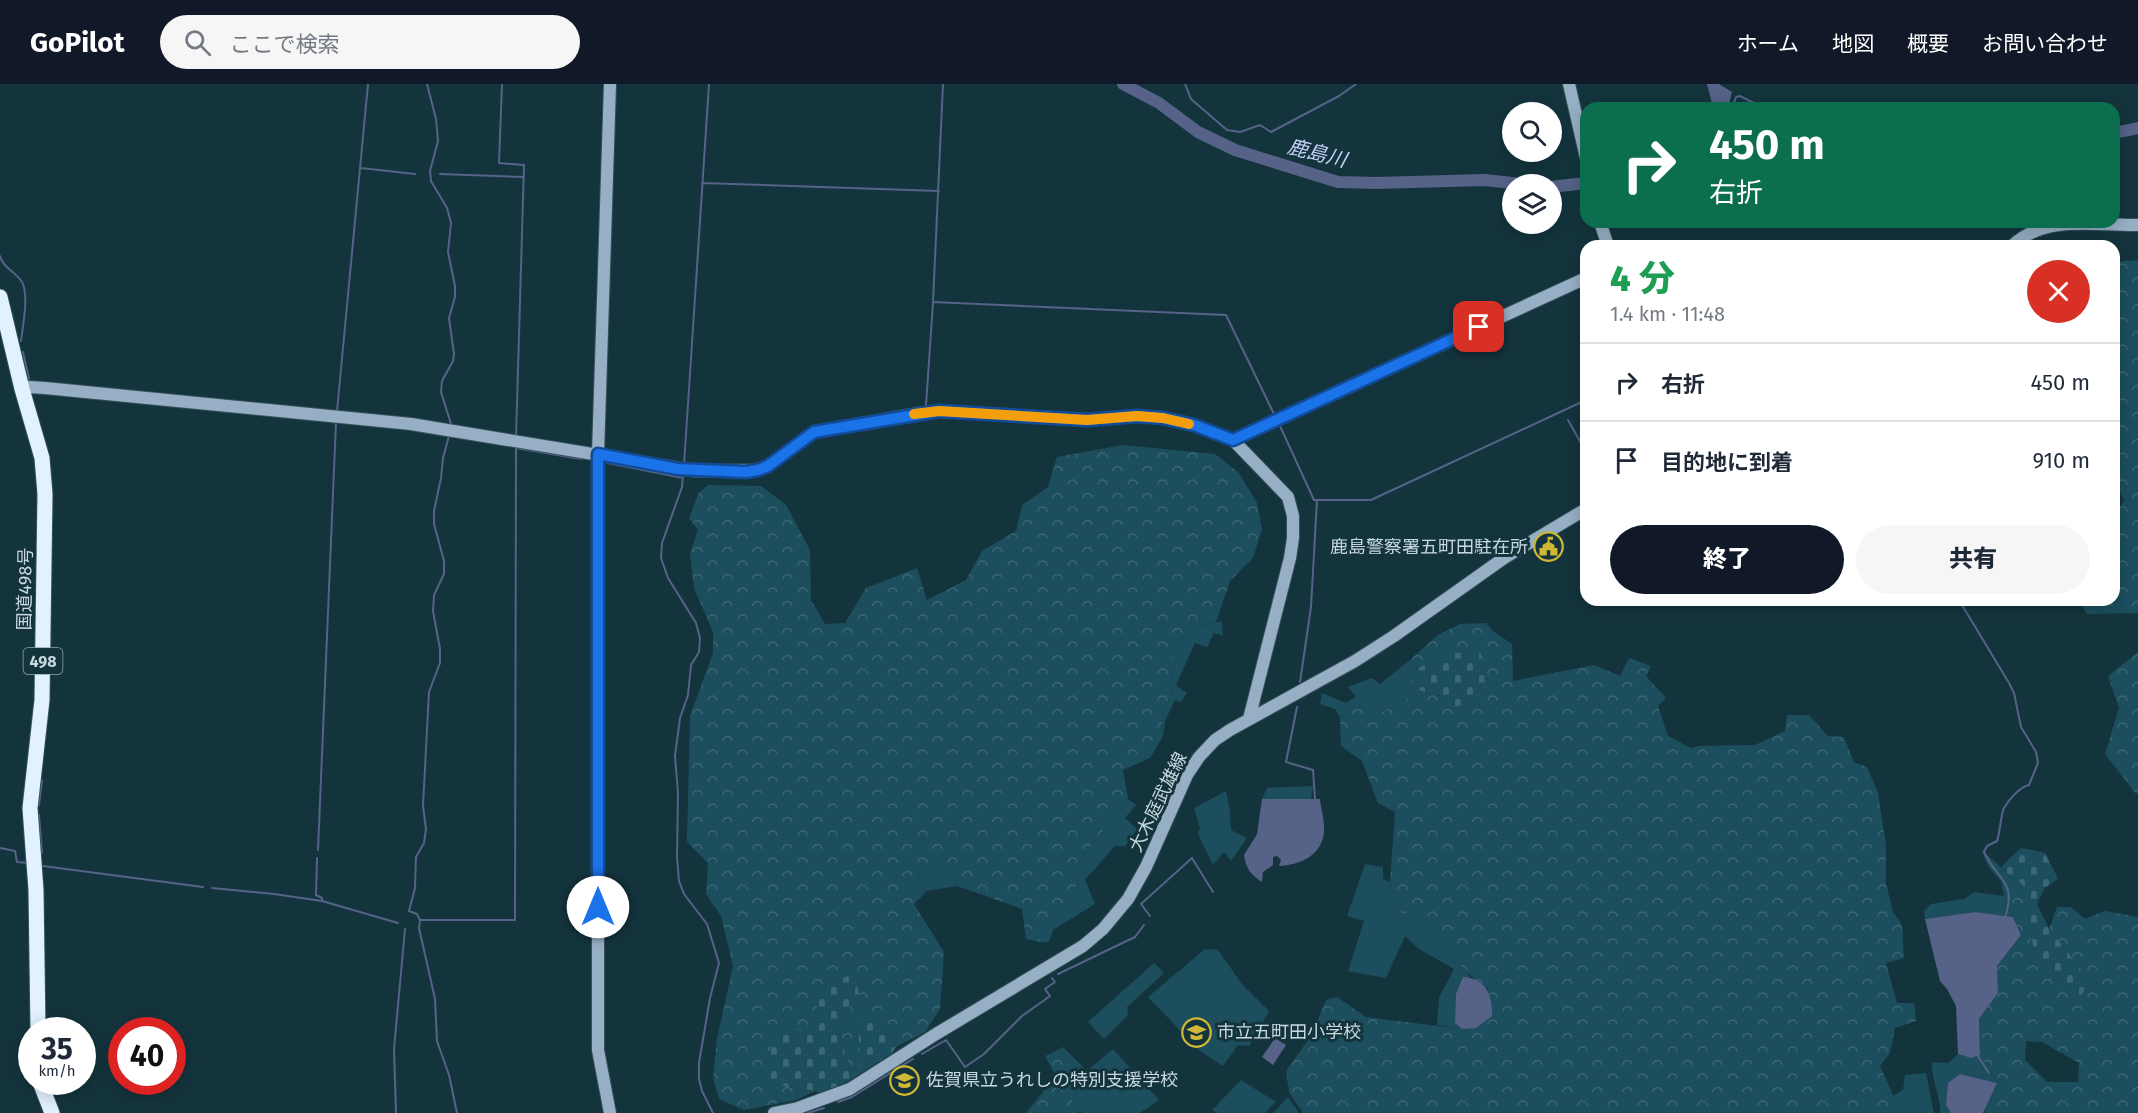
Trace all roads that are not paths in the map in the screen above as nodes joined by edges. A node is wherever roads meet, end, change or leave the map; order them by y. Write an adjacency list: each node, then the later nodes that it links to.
1 (610, 84): 12 (street)
2 (1569, 84): 3 (street)
3 (1580, 132)
4 (2120, 225): 5 (street)
5 (2138, 225)
6 (2044, 228): 7 (street)
7 (2019, 240)
8 (1580, 281): 11 (street)
9 (0, 297): 10 (highway, 国道498号 / 498)
10 (22, 389): 12 (street); 15 (highway, 国道498号 / 498)
11 (1233, 440): 12 (street); 14 (street)
12 (598, 454): 18 (street)
13 (1580, 514): 14 (street, 大木庭武雄線)
14 (1250, 719): 19 (street, 大木庭武雄線)
15 (38, 1017)
16 (45, 1095): 17 (highway)
17 (52, 1113)
18 (610, 1113)
19 (774, 1113)

